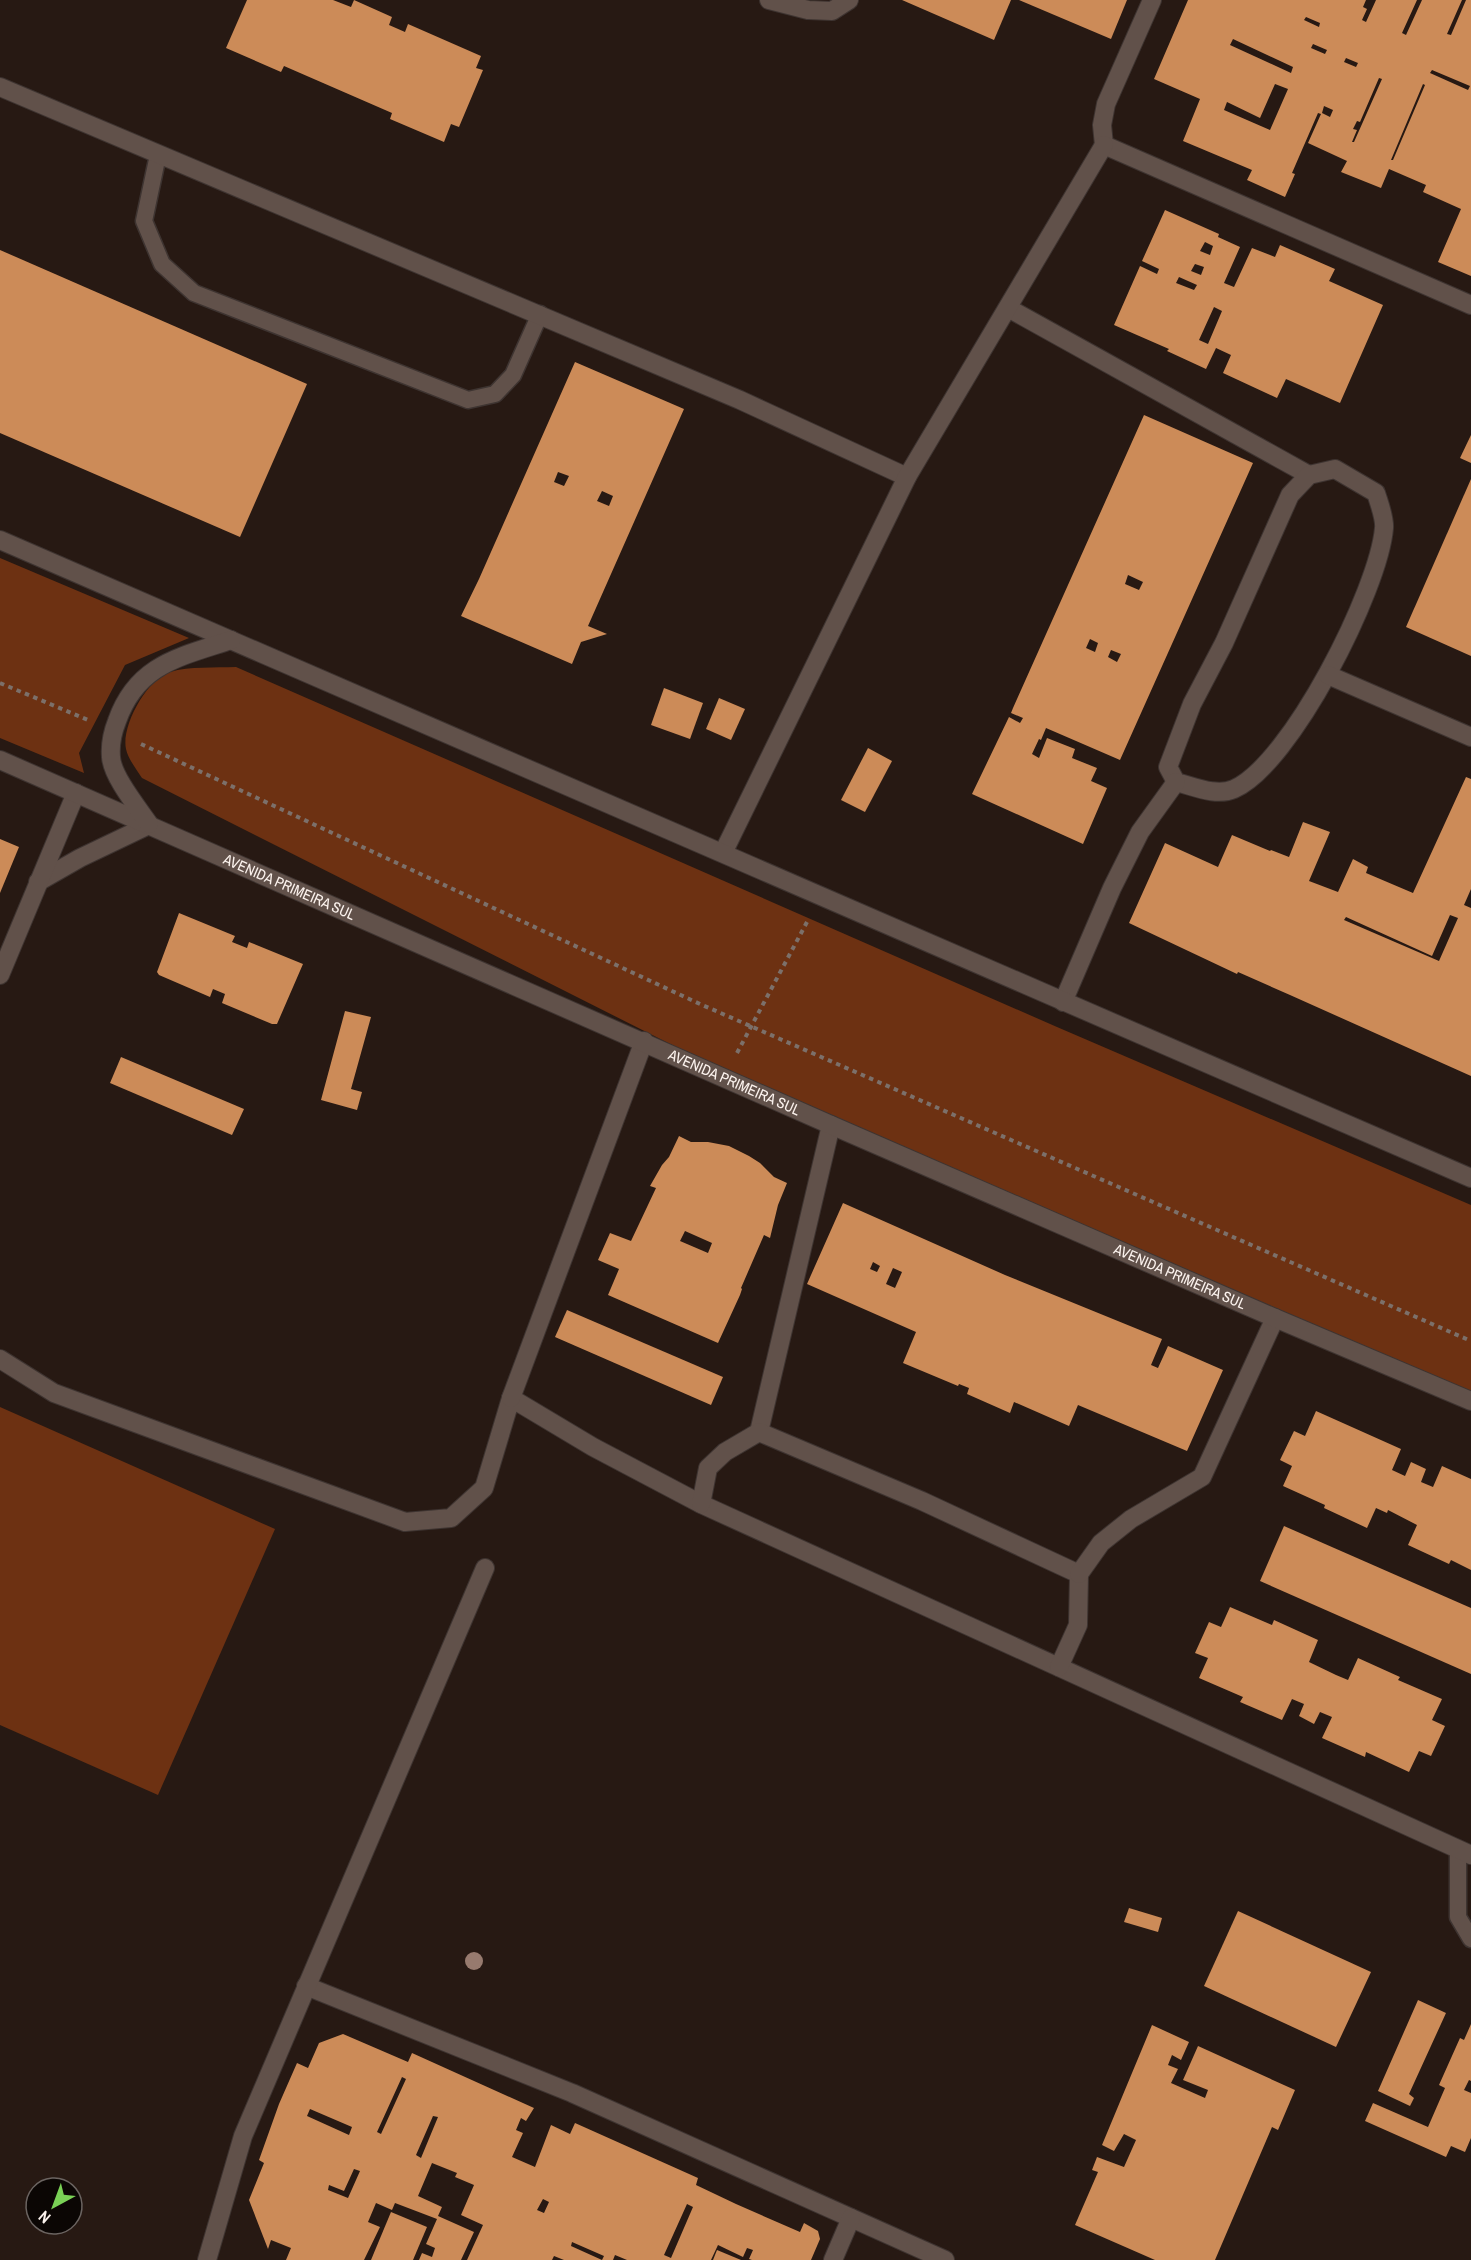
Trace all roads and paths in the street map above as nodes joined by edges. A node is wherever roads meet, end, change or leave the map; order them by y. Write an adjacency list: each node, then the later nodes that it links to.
1 (770, 0): 2 (street)
2 (849, 0)
3 (1152, 0): 5 (street)
4 (0, 87): 6 (street)
5 (1104, 145): 7 (street); 8 (street)
6 (158, 155): 9 (street); 9 (lane)
7 (1471, 305)
8 (1008, 308): 10 (street); 11 (street)
9 (540, 314): 11 (street)
10 (1309, 475): 14 (street); 19 (street)
11 (907, 477): 22 (street)
12 (0, 540): 13 (street)
13 (231, 640): 16 (street); 22 (street)
14 (1328, 675): 17 (street); 19 (street)
15 (0, 683): 16 (path)
16 (113, 731): 21 (street); 27 (path)
17 (1471, 737)
18 (0, 760): 20 (street, AVENIDA PRIMEIRA SUL)
19 (1176, 782): 26 (street)
20 (76, 793): 21 (street, AVENIDA PRIMEIRA SUL); 23 (street)
21 (149, 825): 23 (street); 28 (street, AVENIDA PRIMEIRA SUL)
22 (723, 853): 24 (street)
23 (38, 882): 25 (street)
24 (822, 895): 26 (street); 27 (path)
25 (0, 975)
26 (1063, 1002): 31 (street)
27 (751, 1026): 29 (path); 33 (path)
28 (644, 1041): 29 (street, AVENIDA PRIMEIRA SUL); 35 (street)
29 (725, 1077): 30 (street, AVENIDA PRIMEIRA SUL)
30 (831, 1125): 32 (street, AVENIDA PRIMEIRA SUL); 37 (street)
31 (1471, 1178)
32 (1275, 1318): 36 (street, AVENIDA PRIMEIRA SUL); 40 (street)
33 (1471, 1341)
34 (0, 1359): 35 (street)
35 (511, 1398): 38 (street)
36 (1471, 1401)
37 (759, 1432): 38 (street); 40 (street)
38 (701, 1504): 41 (street)
39 (485, 1568): 44 (street)
40 (1079, 1574): 41 (street)
41 (1059, 1667): 42 (street)
42 (1464, 1852): 43 (lane)
43 (1471, 1939)
44 (306, 1986): 45 (street); 46 (street)
45 (851, 2218): 47 (street); 48 (street)
46 (207, 2260)
47 (833, 2260)
48 (945, 2260)

